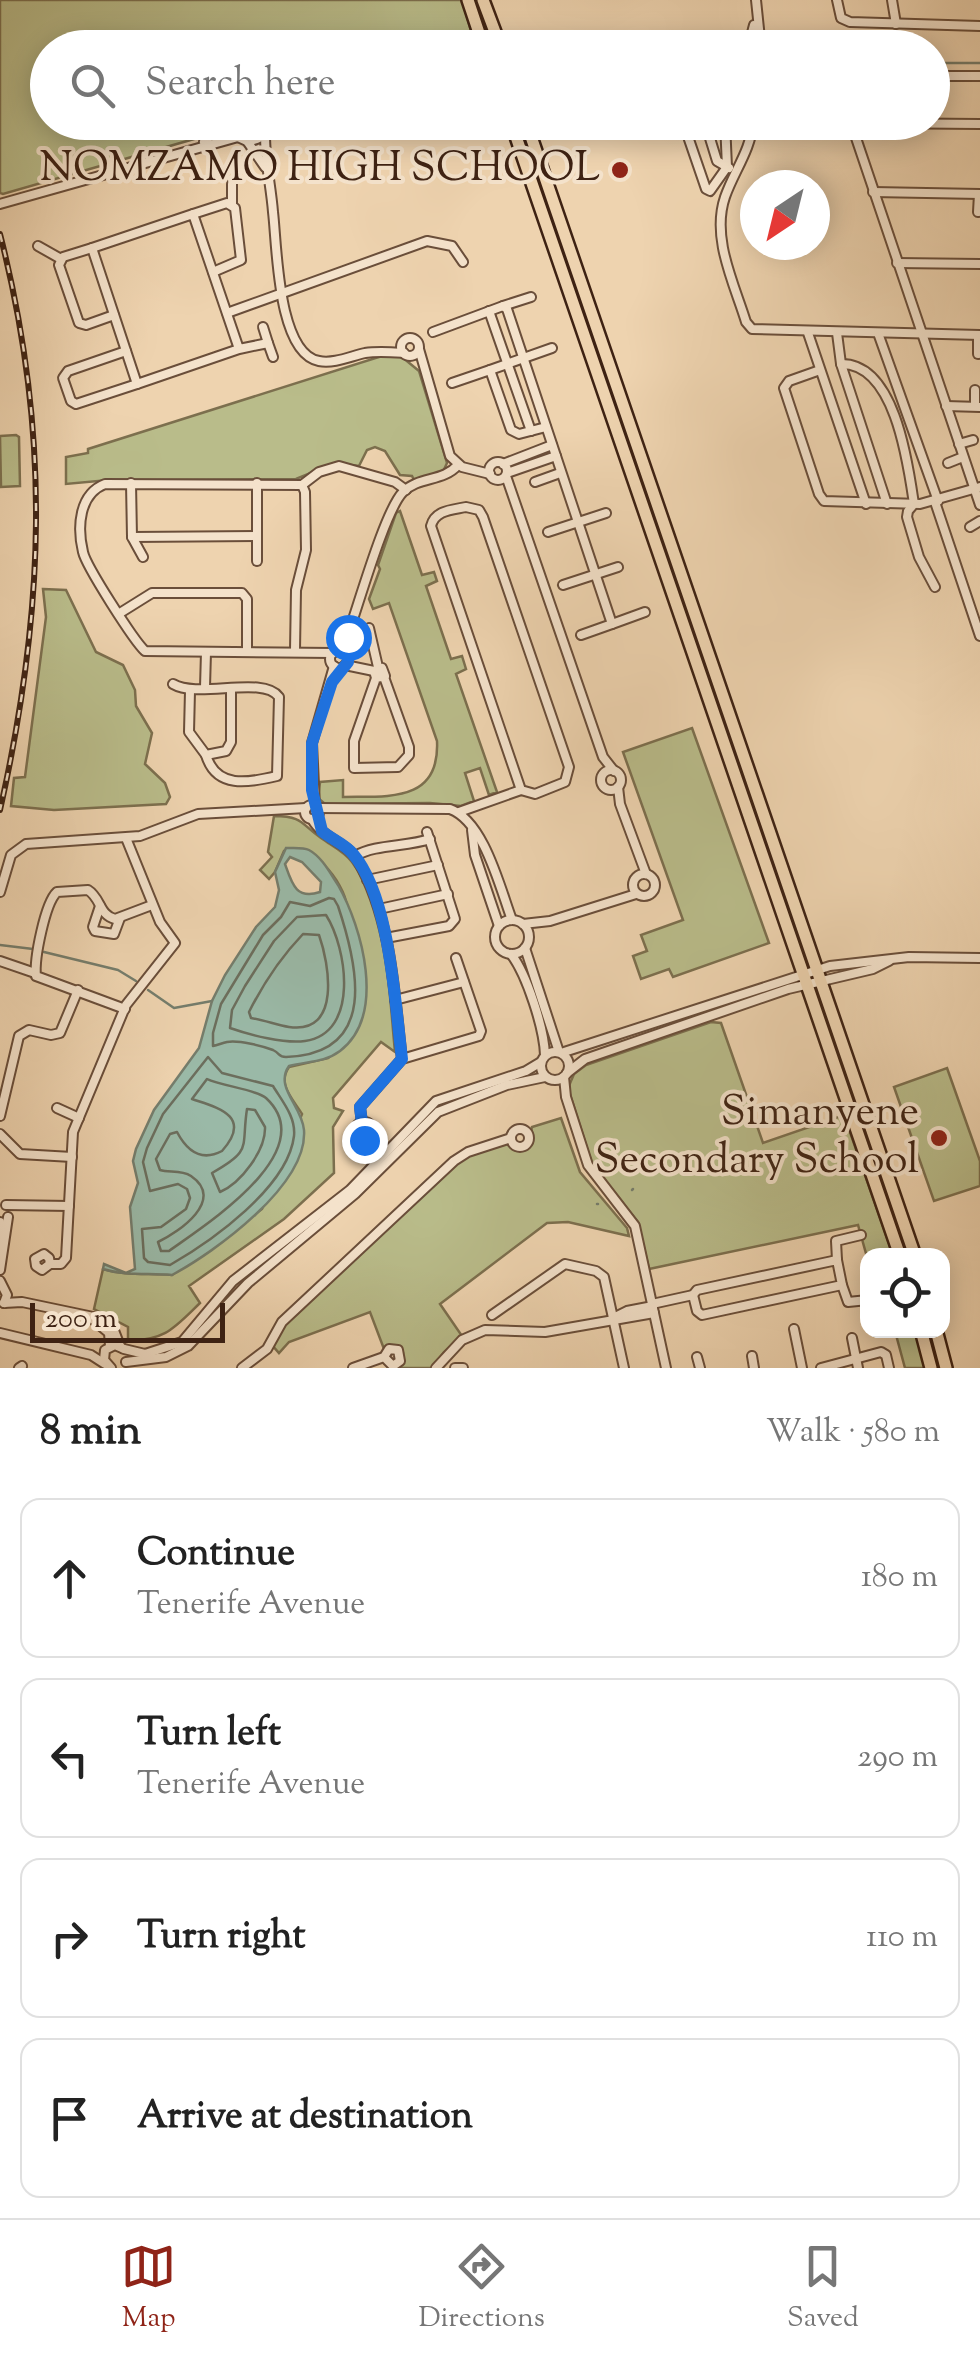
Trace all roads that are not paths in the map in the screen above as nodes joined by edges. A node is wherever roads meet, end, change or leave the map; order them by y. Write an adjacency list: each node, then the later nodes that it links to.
1 (468, 0): 9 (highway)
2 (484, 0): 10 (highway)
3 (756, 0): 6 (street)
4 (837, 0): 7 (street)
5 (892, 0): 7 (street)
6 (755, 16): 11 (street); 12 (street)
7 (896, 24): 8 (street)
8 (980, 26)
9 (478, 30)
10 (494, 30)
11 (752, 30)
12 (758, 30)
13 (950, 76): 14 (street)
14 (980, 76)
15 (950, 124): 16 (street)
16 (980, 124)
17 (205, 140): 28 (street)
18 (234, 140): 28 (street)
19 (243, 140): 29 (street)
20 (268, 140): 29 (street)
21 (516, 140): 165 (highway)
22 (532, 140): 164 (highway)
23 (689, 140): 30 (street)
24 (710, 140): 30 (street)
25 (726, 140): 30 (street)
26 (750, 140): 31 (street)
27 (860, 140): 33 (street)
28 (200, 144): 35 (street)
29 (265, 167): 46 (street)
30 (727, 167): 31 (street)
31 (738, 171): 54 (street)
32 (232, 184): 36 (street)
33 (873, 192): 34 (street); 43 (street)
34 (979, 194): 37 (street)
35 (0, 204)
36 (232, 204): 38 (street); 45 (street)
37 (978, 212)
38 (194, 214): 40 (street); 45 (street)
39 (38, 246): 41 (street)
40 (92, 248): 41 (street); 51 (street)
41 (60, 259): 51 (street)
42 (462, 262): 46 (street)
43 (897, 263): 44 (street); 57 (street)
44 (980, 264)
45 (213, 272): 50 (street)
46 (280, 293): 50 (street); 63 (street)
47 (531, 297): 48 (street)
48 (503, 306): 49 (street); 67 (street)
49 (489, 311): 53 (street); 68 (street)
50 (227, 312): 61 (street)
51 (114, 315): 64 (street)
52 (263, 327): 59 (street)
53 (434, 332)
54 (808, 332): 55 (street); 71 (street)
55 (837, 333): 56 (street); 69 (street)
56 (878, 333): 57 (street); 96 (street)
57 (922, 334): 58 (street); 76 (street)
58 (979, 334): 65 (street)
59 (268, 343): 61 (street); 66 (street)
60 (552, 348): 67 (street)
61 (239, 349): 74 (street)
62 (418, 349): 63 (street); 63 (street); 72 (street)
63 (405, 350): 72 (street)
64 (126, 351): 74 (street); 74 (street)
65 (978, 354)
66 (273, 356)
67 (524, 357): 68 (street); 78 (street)
68 (507, 364): 70 (street); 79 (street)
69 (841, 364): 98 (street); 99 (street)
70 (490, 370): 73 (street); 79 (street)
71 (820, 370): 97 (street); 97 (street)
72 (425, 374): 86 (street)
73 (452, 383)
74 (137, 384)
75 (975, 390): 77 (street)
76 (946, 406): 77 (street); 81 (street)
77 (978, 406)
78 (546, 426): 79 (street); 82 (street)
79 (531, 431)
80 (973, 440): 81 (street)
81 (959, 444): 84 (street)
82 (552, 445): 83 (street); 88 (street)
83 (556, 456): 88 (street); 89 (street)
84 (964, 457): 85 (street); 94 (street)
85 (948, 463)
86 (458, 465): 87 (street); 95 (street)
87 (491, 470): 88 (street); 88 (street)
88 (504, 473): 130 (street)
89 (560, 474): 91 (street); 102 (street)
90 (257, 482): 92 (street); 93 (street); 106 (street)
91 (535, 482)
92 (132, 483): 107 (street); 115 (street)
93 (302, 485): 95 (street); 120 (street)
94 (977, 488): 96 (street); 100 (street)
95 (406, 490): 123 (street)
96 (937, 501): 99 (street); 119 (street)
97 (866, 504): 98 (street)
98 (887, 504): 99 (street)
99 (914, 504): 113 (street)
100 (980, 505)
101 (606, 513): 102 (street)
102 (576, 522): 105 (street); 111 (street)
103 (980, 522): 104 (street)
104 (970, 526)
105 (548, 532)
106 (257, 536): 107 (street); 109 (street)
107 (132, 537): 108 (street)
108 (143, 557)
109 (257, 561)
110 (618, 567): 111 (street)
111 (594, 574): 112 (street); 116 (street)
112 (563, 586)
113 (935, 588)
114 (646, 612): 116 (street)
115 (120, 613): 121 (street); 122 (street)
116 (612, 624): 118 (street)
117 (369, 628): 124 (street)
118 (582, 635)
119 (980, 636)
120 (296, 650): 121 (street); 123 (street)
121 (247, 651): 122 (street)
122 (206, 652): 126 (street)
123 (340, 659): 124 (street); 135 (street)
124 (378, 673): 124 (street)
125 (173, 684): 128 (street)
126 (205, 687): 127 (street); 128 (street)
127 (231, 689): 129 (street); 129 (street)
128 (190, 692): 129 (street)
129 (206, 755)
130 (604, 757): 131 (street); 132 (street)
131 (614, 771): 132 (street); 133 (street)
132 (603, 774): 133 (street)
133 (614, 788): 139 (street)
134 (521, 790): 134 (street); 136 (street)
135 (313, 812): 136 (street); 138 (street); 140 (street)
136 (459, 812): 137 (street)
137 (472, 826): 153 (street); 156 (street)
138 (126, 838): 145 (street); 149 (street)
139 (637, 855): 142 (street); 144 (street)
140 (355, 856): 141 (street); 143 (street)
141 (438, 866): 143 (street); 146 (street)
142 (646, 874): 144 (street); 147 (street)
143 (367, 880): 151 (street)
144 (634, 881): 147 (street); 148 (street)
145 (0, 892)
146 (448, 894): 151 (street); 157 (street)
147 (636, 894): 148 (street)
148 (614, 898): 154 (street)
149 (152, 905): 152 (street); 169 (street)
150 (100, 906): 152 (street); 152 (street); 163 (street)
151 (379, 909): 157 (street)
152 (120, 918)
153 (512, 920): 155 (street); 156 (street)
154 (550, 921): 155 (street); 158 (street)
155 (523, 924): 158 (street)
156 (499, 926): 159 (street)
157 (386, 938): 168 (street)
158 (527, 944): 159 (street); 170 (street)
159 (511, 954): 171 (street)
160 (456, 958): 166 (street)
161 (980, 958): 164 (street)
162 (0, 961): 163 (street)
163 (35, 973): 167 (street)
164 (820, 975): 165 (street); 188 (highway)
165 (806, 979): 170 (street); 173 (street); 187 (highway)
166 (464, 982): 168 (street); 172 (street)
167 (78, 990): 169 (street); 176 (street)
168 (395, 1000): 172 (street)
169 (124, 1009): 178 (street)
170 (560, 1052): 171 (street); 173 (street)
171 (543, 1058): 174 (street); 206 (street)
172 (402, 1059): 179 (street)
173 (566, 1075): 174 (street); 177 (street)
174 (549, 1078): 177 (street); 212 (street)
175 (58, 1108): 178 (street)
176 (0, 1116)
177 (572, 1117): 198 (street)
178 (79, 1118): 182 (street)
179 (362, 1123)
180 (0, 1134): 182 (street)
181 (511, 1138): 214 (street)
182 (72, 1157): 183 (street)
183 (69, 1206): 184 (street); 190 (street)
184 (4, 1213): 186 (street)
185 (860, 1236): 189 (street)
186 (3, 1242): 191 (street)
187 (897, 1248)
188 (912, 1248)
189 (837, 1260): 192 (street); 194 (street)
190 (50, 1264)
191 (1, 1265)
192 (842, 1285): 194 (street); 195 (street)
193 (2, 1287): 196 (street); 197 (street)
194 (693, 1295): 198 (street)
195 (860, 1301)
196 (22, 1302): 197 (street); 206 (street)
197 (2, 1304)
198 (653, 1308): 200 (street); 220 (street)
199 (492, 1315): 200 (street)
200 (613, 1318): 216 (street); 219 (street)
201 (794, 1329): 223 (street)
202 (0, 1333): 207 (street)
203 (852, 1338): 211 (street)
204 (923, 1338): 226 (highway)
205 (938, 1338): 227 (highway)
206 (115, 1348): 207 (street); 212 (street); 213 (street)
207 (91, 1356): 213 (street)
208 (752, 1356): 222 (street)
209 (697, 1357): 221 (street)
210 (384, 1358): 215 (street)
211 (856, 1363): 224 (street); 225 (street)
212 (121, 1366)
213 (108, 1367)
214 (242, 1368)
215 (353, 1368)
216 (436, 1368)
217 (455, 1368): 218 (street)
218 (463, 1368)
219 (624, 1368)
220 (666, 1368)
221 (700, 1368)
222 (754, 1368)
223 (802, 1368)
224 (821, 1368)
225 (889, 1368)
226 (931, 1368)
227 (946, 1368)

